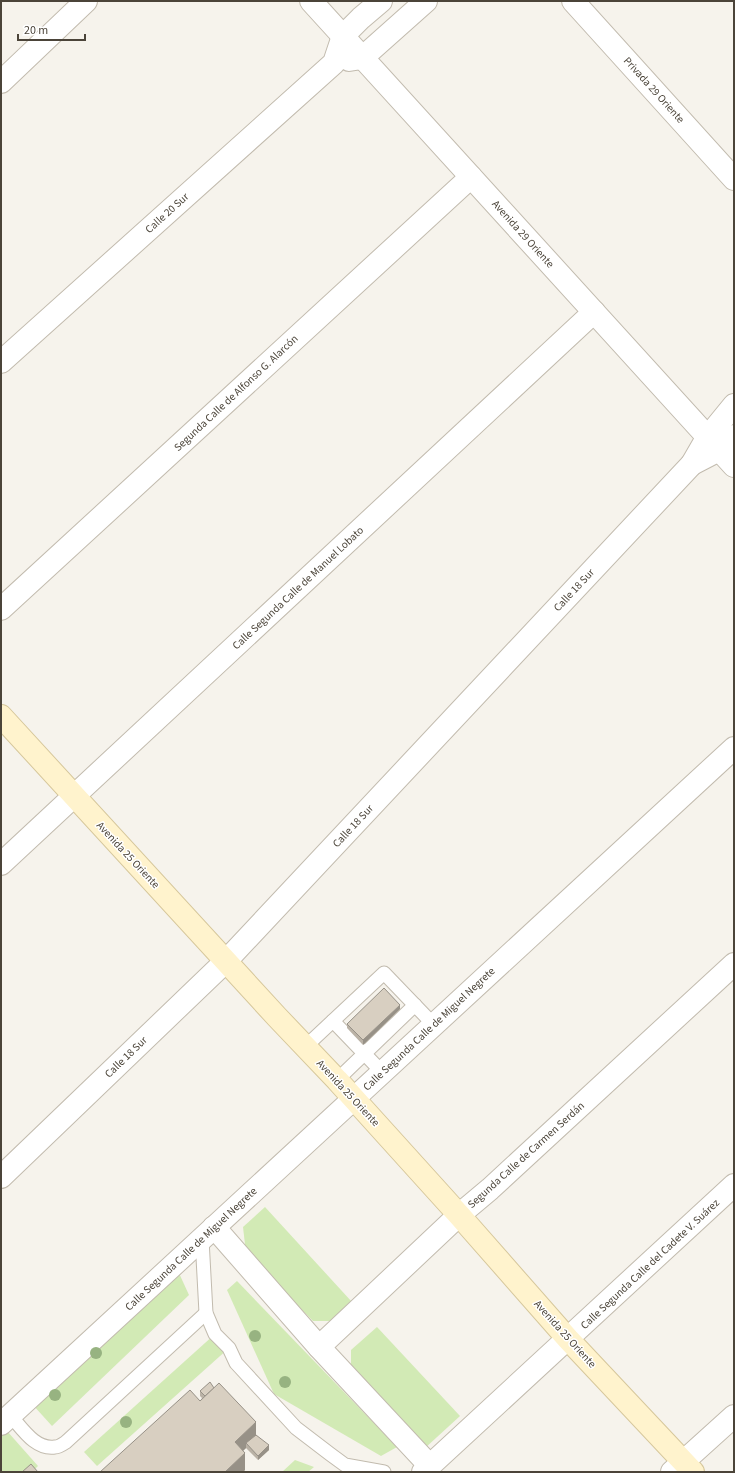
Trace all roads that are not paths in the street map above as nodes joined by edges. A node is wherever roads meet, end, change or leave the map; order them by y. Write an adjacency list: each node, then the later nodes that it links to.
1 (86, 1): 9 (street)
2 (311, 1): 6 (street, Avenida 29 Oriente)
3 (381, 1): 6 (street, Calle 20 Sur)
4 (426, 1): 7 (street)
5 (573, 1): 11 (street, Privada 29 Oriente)
6 (343, 36): 7 (street, Avenida 29 Oriente); 8 (street, Calle 20 Sur)
7 (362, 58): 8 (street); 10 (street, Avenida 29 Oriente)
8 (334, 63): 13 (street, Calle 20 Sur)
9 (1, 82)
10 (471, 177): 12 (street, Avenida 29 Oriente); 17 (street, Segunda Calle de Alfonso G. Alarcón)
11 (734, 179)
12 (594, 312): 15 (street, Avenida 29 Oriente); 20 (street, Calle Segunda Calle de Manuel Lobato)
13 (1, 362)
14 (734, 405): 15 (street, Calle 18 Sur)
15 (720, 441): 16 (street, Avenida 29 Oriente); 22 (street, Calle 18 Sur)
16 (734, 466)
17 (1, 609)
18 (1, 716): 20 (main road, Avenida 25 Oriente)
19 (734, 748): 26 (street, Calle Segunda Calle de Miguel Negrete)
20 (74, 796): 21 (street, Calle Segunda Calle de Manuel Lobato); 22 (main road, Avenida 25 Oriente)
21 (1, 864)
22 (226, 961): 27 (main road, Avenida 25 Oriente); 32 (street, Calle 18 Sur)
23 (734, 964): 34 (street, Segunda Calle de Carmen Serdán)
24 (415, 1005): 25 (lane); 26 (lane); 28 (lane)
25 (333, 1022): 27 (lane); 28 (lane)
26 (434, 1025): 29 (street, Calle Segunda Calle de Miguel Negrete)
27 (305, 1047): 30 (main road, Avenida 25 Oriente)
28 (364, 1054): 29 (lane); 30 (lane)
29 (382, 1072): 31 (street, Calle Segunda Calle de Miguel Negrete)
30 (337, 1080): 31 (main road, Avenida 25 Oriente)
31 (354, 1099): 34 (main road, Avenida 25 Oriente); 35 (street, Calle Segunda Calle de Miguel Negrete)
32 (1, 1177)
33 (734, 1185): 37 (street, Calle Segunda Calle del Cadete V. Suárez)
34 (459, 1215): 37 (main road, Avenida 25 Oriente); 38 (street, Segunda Calle de Carmen Serdán)
35 (208, 1233): 36 (lane); 38 (street); 40 (street, Calle Segunda Calle de Miguel Negrete)
36 (206, 1312): 40 (lane); 41 (lane)
37 (568, 1339): 42 (street, Calle Segunda Calle del Cadete V. Suárez); 43 (main road, Avenida 25 Oriente)
38 (319, 1348): 42 (street)
39 (734, 1416): 43 (street)
40 (6, 1420)
41 (341, 1469): 44 (lane)
42 (426, 1469)
43 (683, 1469)
44 (384, 1472)

